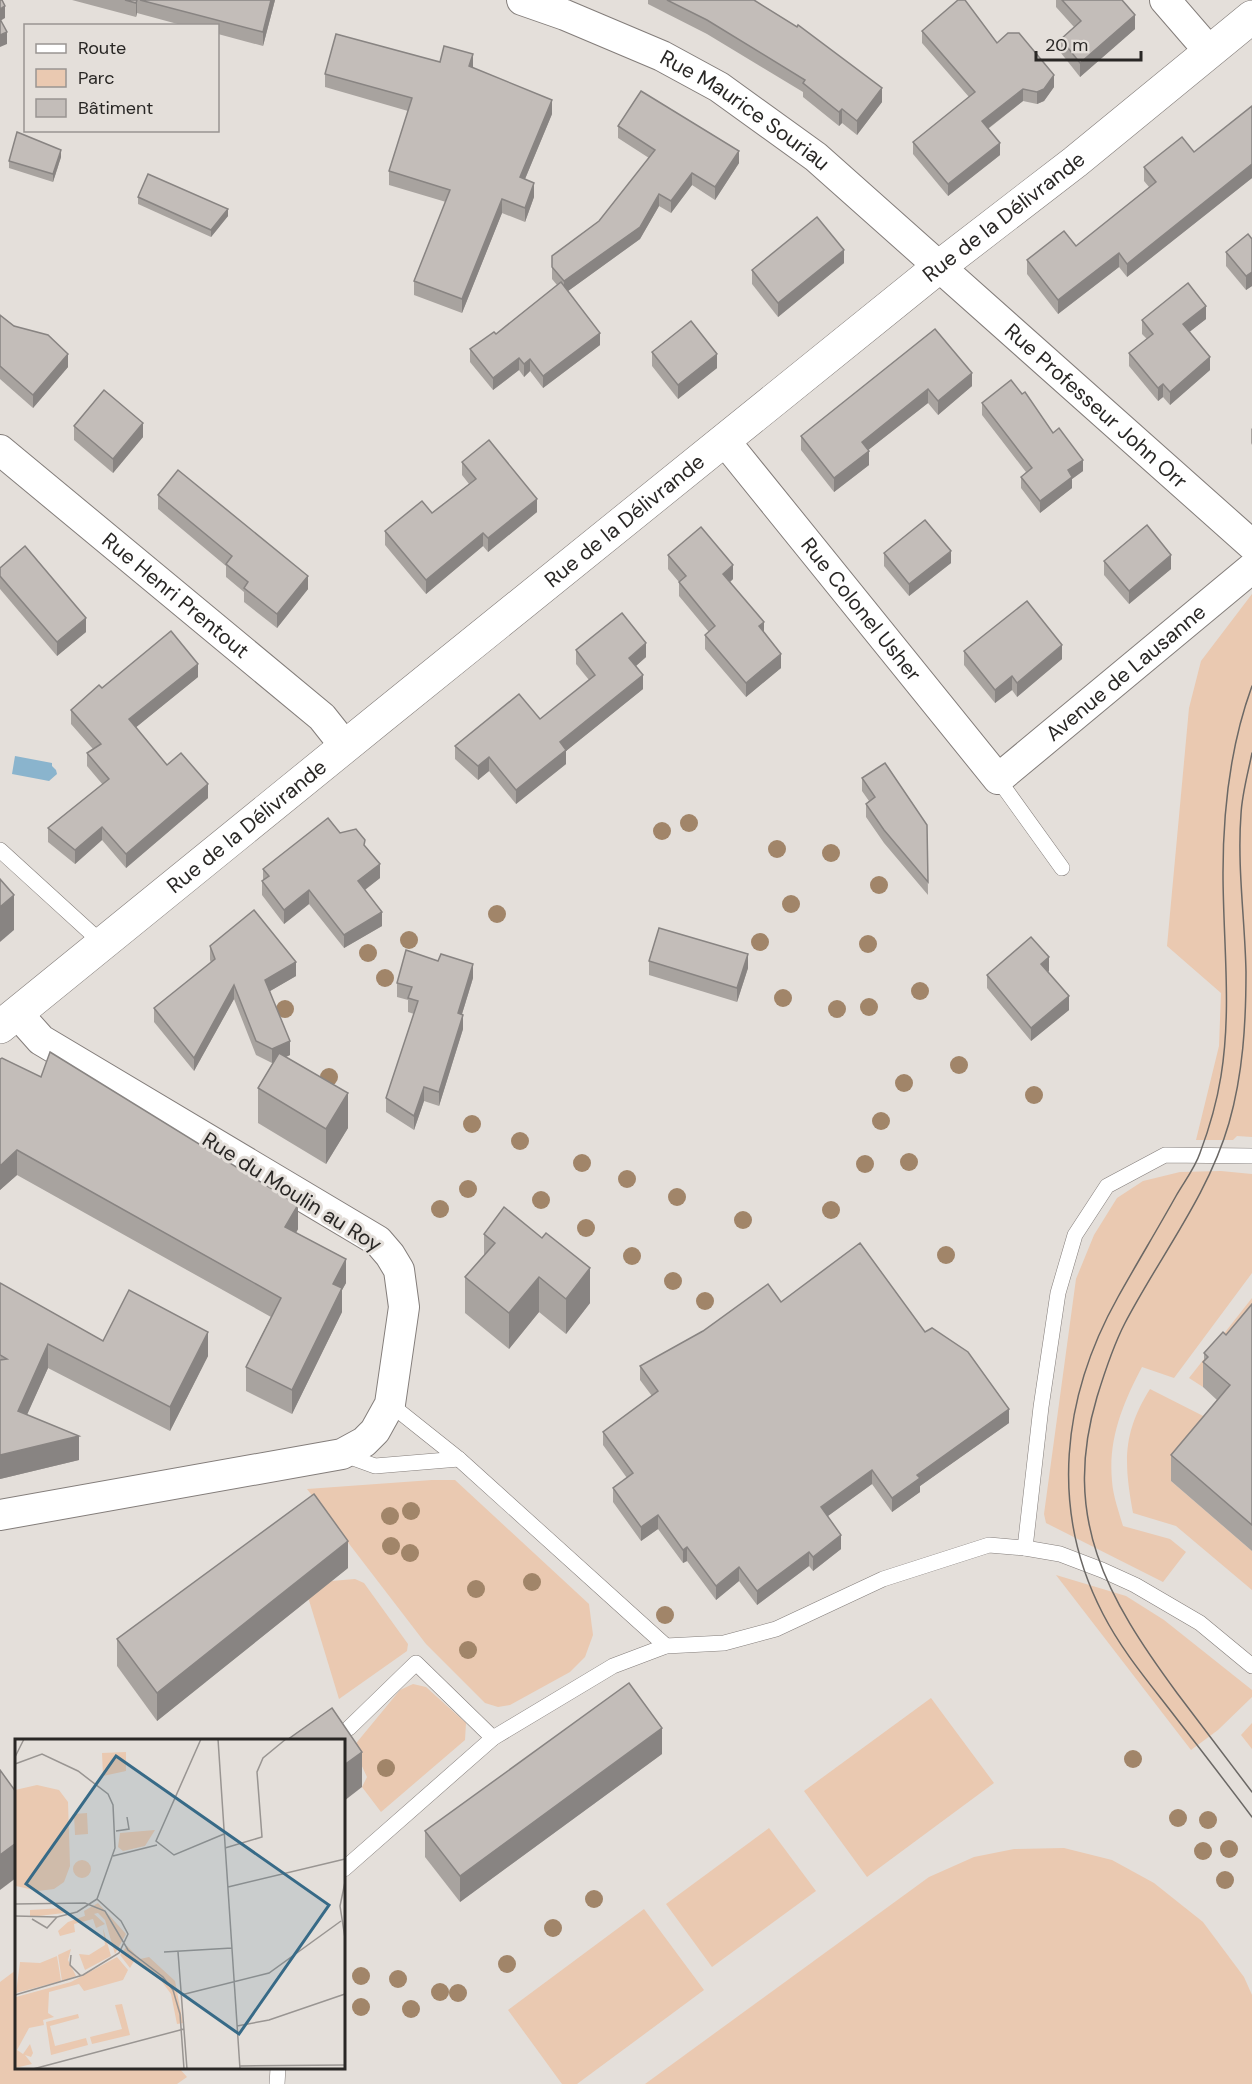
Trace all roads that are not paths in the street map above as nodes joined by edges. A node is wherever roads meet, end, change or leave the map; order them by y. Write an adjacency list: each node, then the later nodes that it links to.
1 (522, 0): 5 (street, Rue Maurice Souriau)
2 (1165, 0): 4 (street)
3 (1252, 17): 4 (main road, Rue de la Délivrande)
4 (1210, 52): 5 (main road, Rue de la Délivrande)
5 (940, 266): 6 (main road, Rue de la Délivrande); 8 (street, Rue Professeur John Orr)
6 (724, 440): 10 (main road, Rue de la Délivrande); 11 (street, Rue Colonel Usher)
7 (0, 450): 10 (street, Rue Henri Prentout)
8 (1252, 545)
9 (1252, 568): 11 (street, Avenue de Lausanne)
10 (345, 746): 14 (main road, Rue de la Délivrande)
11 (998, 779): 13 (lane)
12 (0, 850): 14 (lane)
13 (1062, 868)
14 (102, 943): 15 (main road, Rue de la Délivrande)
15 (9, 1020): 17 (street, Rue du Moulin au Roy)
16 (1252, 1156): 21 (lane)
17 (390, 1404): 18 (street, Rue du Moulin au Roy); 19 (lane)
18 (342, 1454): 19 (lane); 20 (street, Rue du Moulin au Roy)
19 (459, 1459): 22 (lane)
20 (0, 1515)
21 (1025, 1548): 22 (lane); 23 (lane)
22 (666, 1646): 25 (lane)
23 (1252, 1666)
24 (350, 1728): 25 (lane)
25 (493, 1738): 26 (lane)
26 (345, 1868)
27 (278, 2069): 28 (lane)
28 (277, 2084)

